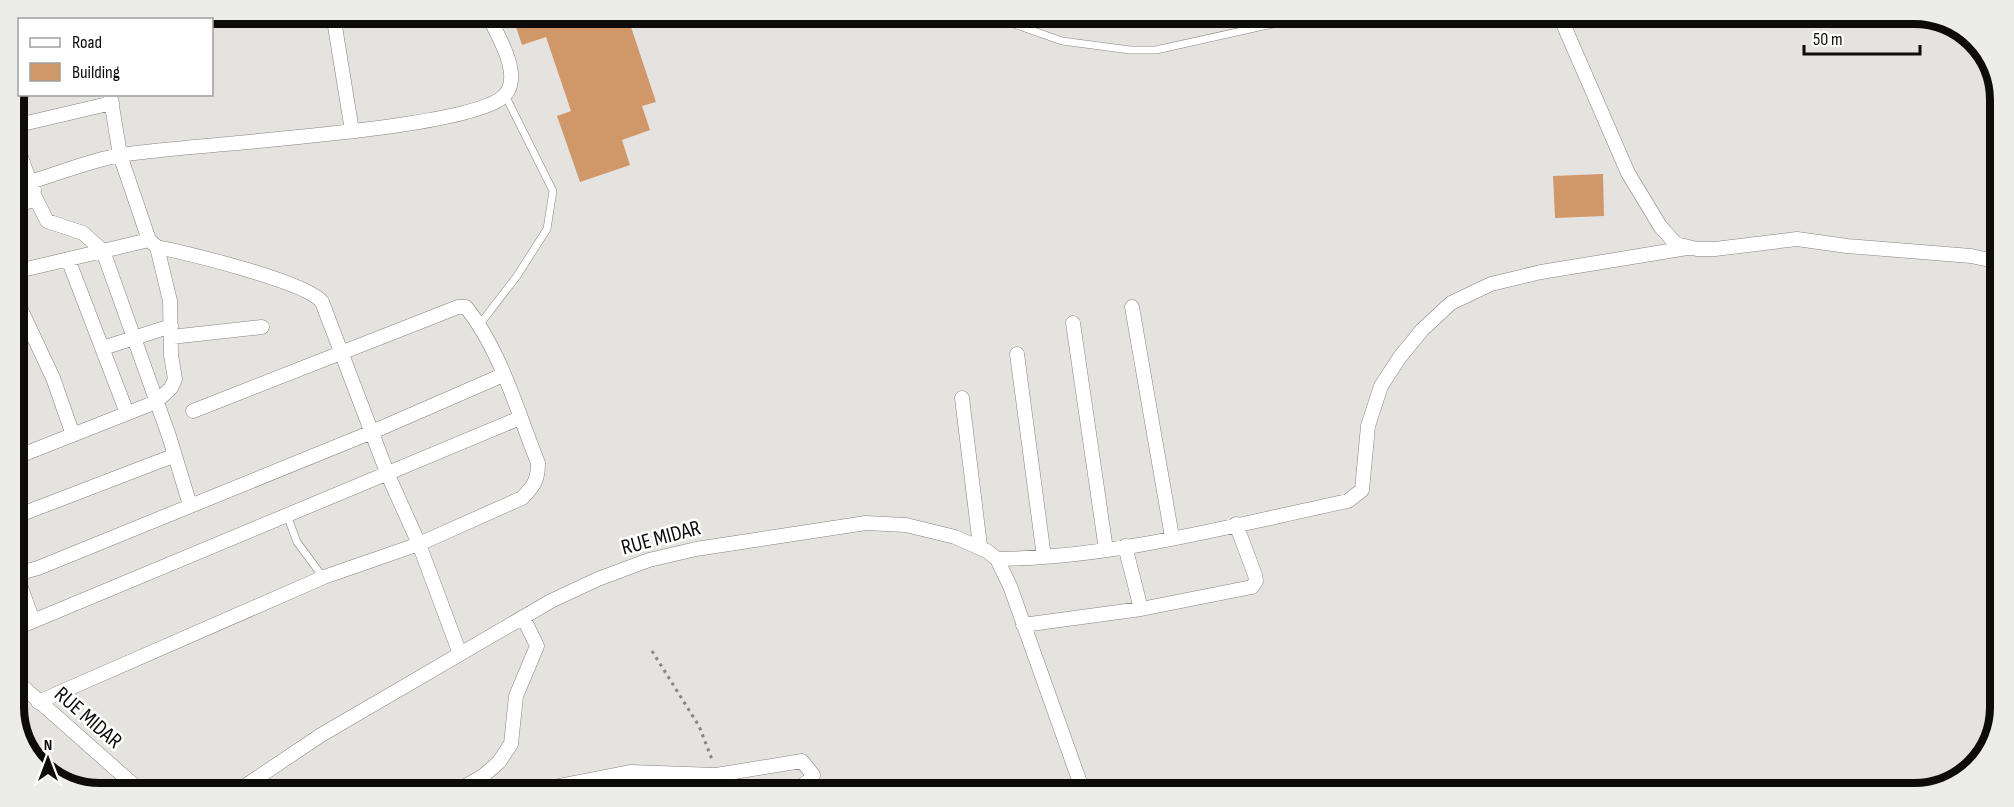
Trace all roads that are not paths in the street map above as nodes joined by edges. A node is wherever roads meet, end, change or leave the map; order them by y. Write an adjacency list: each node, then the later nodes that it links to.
1 (335, 24): 9 (street)
2 (492, 24): 6 (street)
3 (1014, 24): 4 (lane)
4 (1273, 24)
5 (1563, 24): 16 (street)
6 (505, 95): 9 (street); 24 (lane)
7 (111, 99): 8 (street); 10 (street)
8 (24, 123)
9 (352, 131): 10 (street)
10 (120, 155): 12 (street); 15 (street)
11 (24, 168): 12 (street)
12 (30, 182): 13 (street)
13 (35, 197): 14 (street); 17 (street)
14 (24, 203)
15 (153, 243): 17 (street); 26 (street); 29 (street)
16 (1687, 248): 19 (street); 45 (street)
17 (103, 250): 18 (street); 27 (street)
18 (68, 259): 20 (street); 28 (street)
19 (1990, 260)
20 (24, 270)
21 (1132, 307): 46 (street)
22 (24, 316): 38 (street)
23 (1073, 323): 50 (street)
24 (480, 324): 29 (street); 31 (street)
25 (262, 327): 26 (street)
26 (171, 331): 27 (street); 33 (street)
27 (132, 338): 28 (street); 33 (street)
28 (103, 348): 35 (street)
29 (343, 353): 34 (street); 37 (street)
30 (1017, 354): 51 (street)
31 (503, 375): 36 (street); 37 (street)
32 (962, 399): 48 (street)
33 (156, 402): 35 (street); 40 (street)
34 (193, 411)
35 (127, 413): 38 (street)
36 (520, 418): 41 (street); 47 (street)
37 (372, 432): 41 (street); 42 (street)
38 (73, 435): 39 (street)
39 (24, 455)
40 (173, 456): 42 (street); 43 (street)
41 (388, 475): 44 (street); 47 (street)
42 (190, 505): 53 (street)
43 (24, 514)
44 (287, 515): 54 (lane); 58 (street)
45 (1236, 524): 46 (street); 56 (street)
46 (1172, 537): 49 (street)
47 (419, 544): 54 (street); 61 (street)
48 (980, 546): 52 (street, RUE MIDAR); 57 (street, RUE MIDAR)
49 (1125, 546): 50 (street); 56 (street)
50 (1106, 549): 51 (street)
51 (1044, 557): 52 (street)
52 (998, 559): 60 (street)
53 (24, 568)
54 (324, 577): 63 (street)
55 (24, 595): 58 (street)
56 (1141, 609): 60 (street)
57 (523, 616): 61 (street, RUE MIDAR); 66 (street)
58 (33, 621): 59 (street)
59 (24, 625)
60 (1023, 625): 69 (street)
61 (460, 654): 65 (street, RUE MIDAR)
62 (24, 689): 63 (street, RUE MIDAR)
63 (38, 702): 64 (street, RUE MIDAR)
64 (131, 783)
65 (249, 783)
66 (470, 783)
67 (574, 783): 68 (street)
68 (806, 783)
69 (1080, 783)

